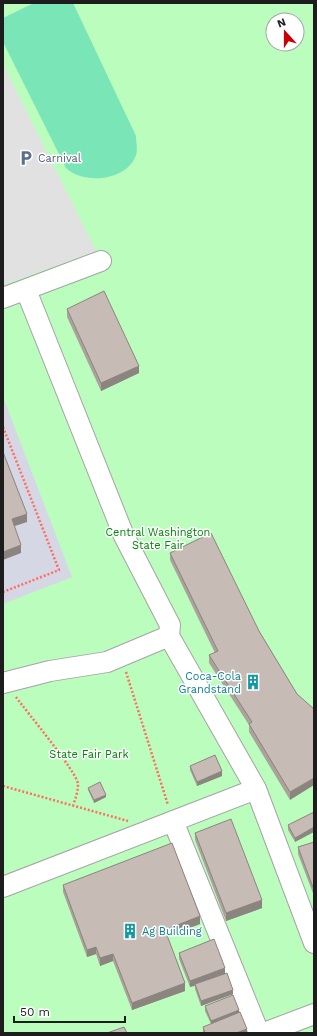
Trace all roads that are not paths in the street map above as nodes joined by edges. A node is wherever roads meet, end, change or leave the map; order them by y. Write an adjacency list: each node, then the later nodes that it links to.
1 (101, 262): 2 (lane)
2 (26, 290): 3 (lane); 4 (lane)
3 (3, 298)
4 (169, 636): 5 (lane); 6 (lane)
5 (4, 683)
6 (256, 789): 7 (lane); 9 (lane)
7 (173, 821): 8 (lane); 11 (lane)
8 (3, 887)
9 (314, 943)
10 (314, 1014): 12 (lane)
11 (259, 1033)
12 (264, 1033)

